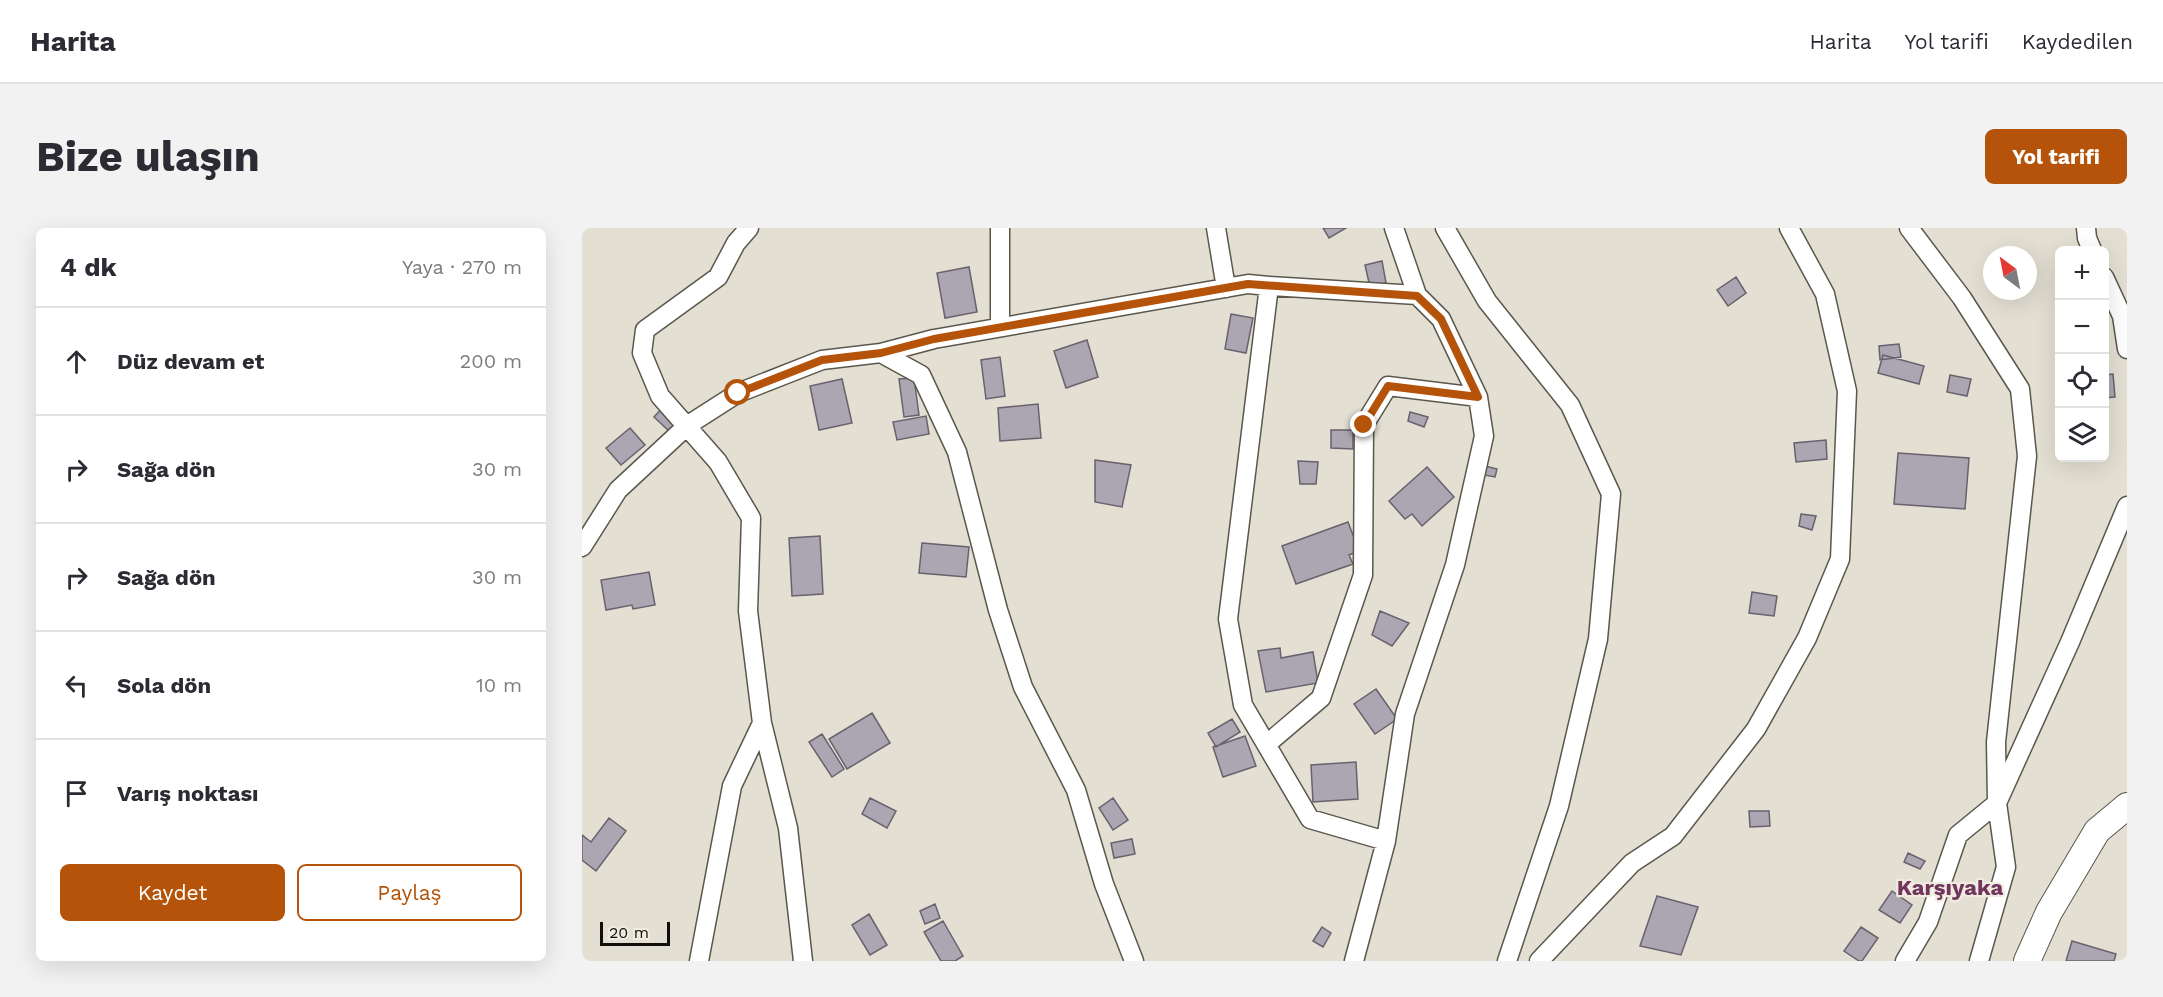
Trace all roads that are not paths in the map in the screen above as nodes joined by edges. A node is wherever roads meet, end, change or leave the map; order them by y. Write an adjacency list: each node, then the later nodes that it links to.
1 (749, 228): 18 (street)
2 (1000, 228): 14 (street)
3 (1216, 228): 11 (street)
4 (1394, 228): 13 (street)
5 (1445, 228): 30 (street)
6 (1789, 228): 31 (street)
7 (1909, 228): 23 (street)
8 (2086, 228): 9 (street)
9 (2090, 246)
10 (1269, 286): 11 (street); 13 (street); 22 (street)
11 (1226, 288): 14 (street)
12 (2109, 288): 15 (street)
13 (1417, 296): 17 (street)
14 (1000, 327): 16 (street)
15 (2127, 349)
16 (881, 353): 18 (street); 28 (street)
17 (1478, 397): 22 (street); 25 (street)
18 (687, 425): 20 (street); 21 (street)
19 (2127, 506): 23 (street)
20 (582, 547)
21 (762, 723): 26 (street); 27 (street)
22 (1268, 744): 25 (street)
23 (1997, 803): 32 (street); 33 (street)
24 (2127, 806): 34 (street)
25 (1386, 841): 29 (street)
26 (699, 961)
27 (803, 961)
28 (1134, 961)
29 (1354, 961)
30 (1507, 961)
31 (1539, 961)
32 (1905, 961)
33 (1978, 961)
34 (2027, 961)

